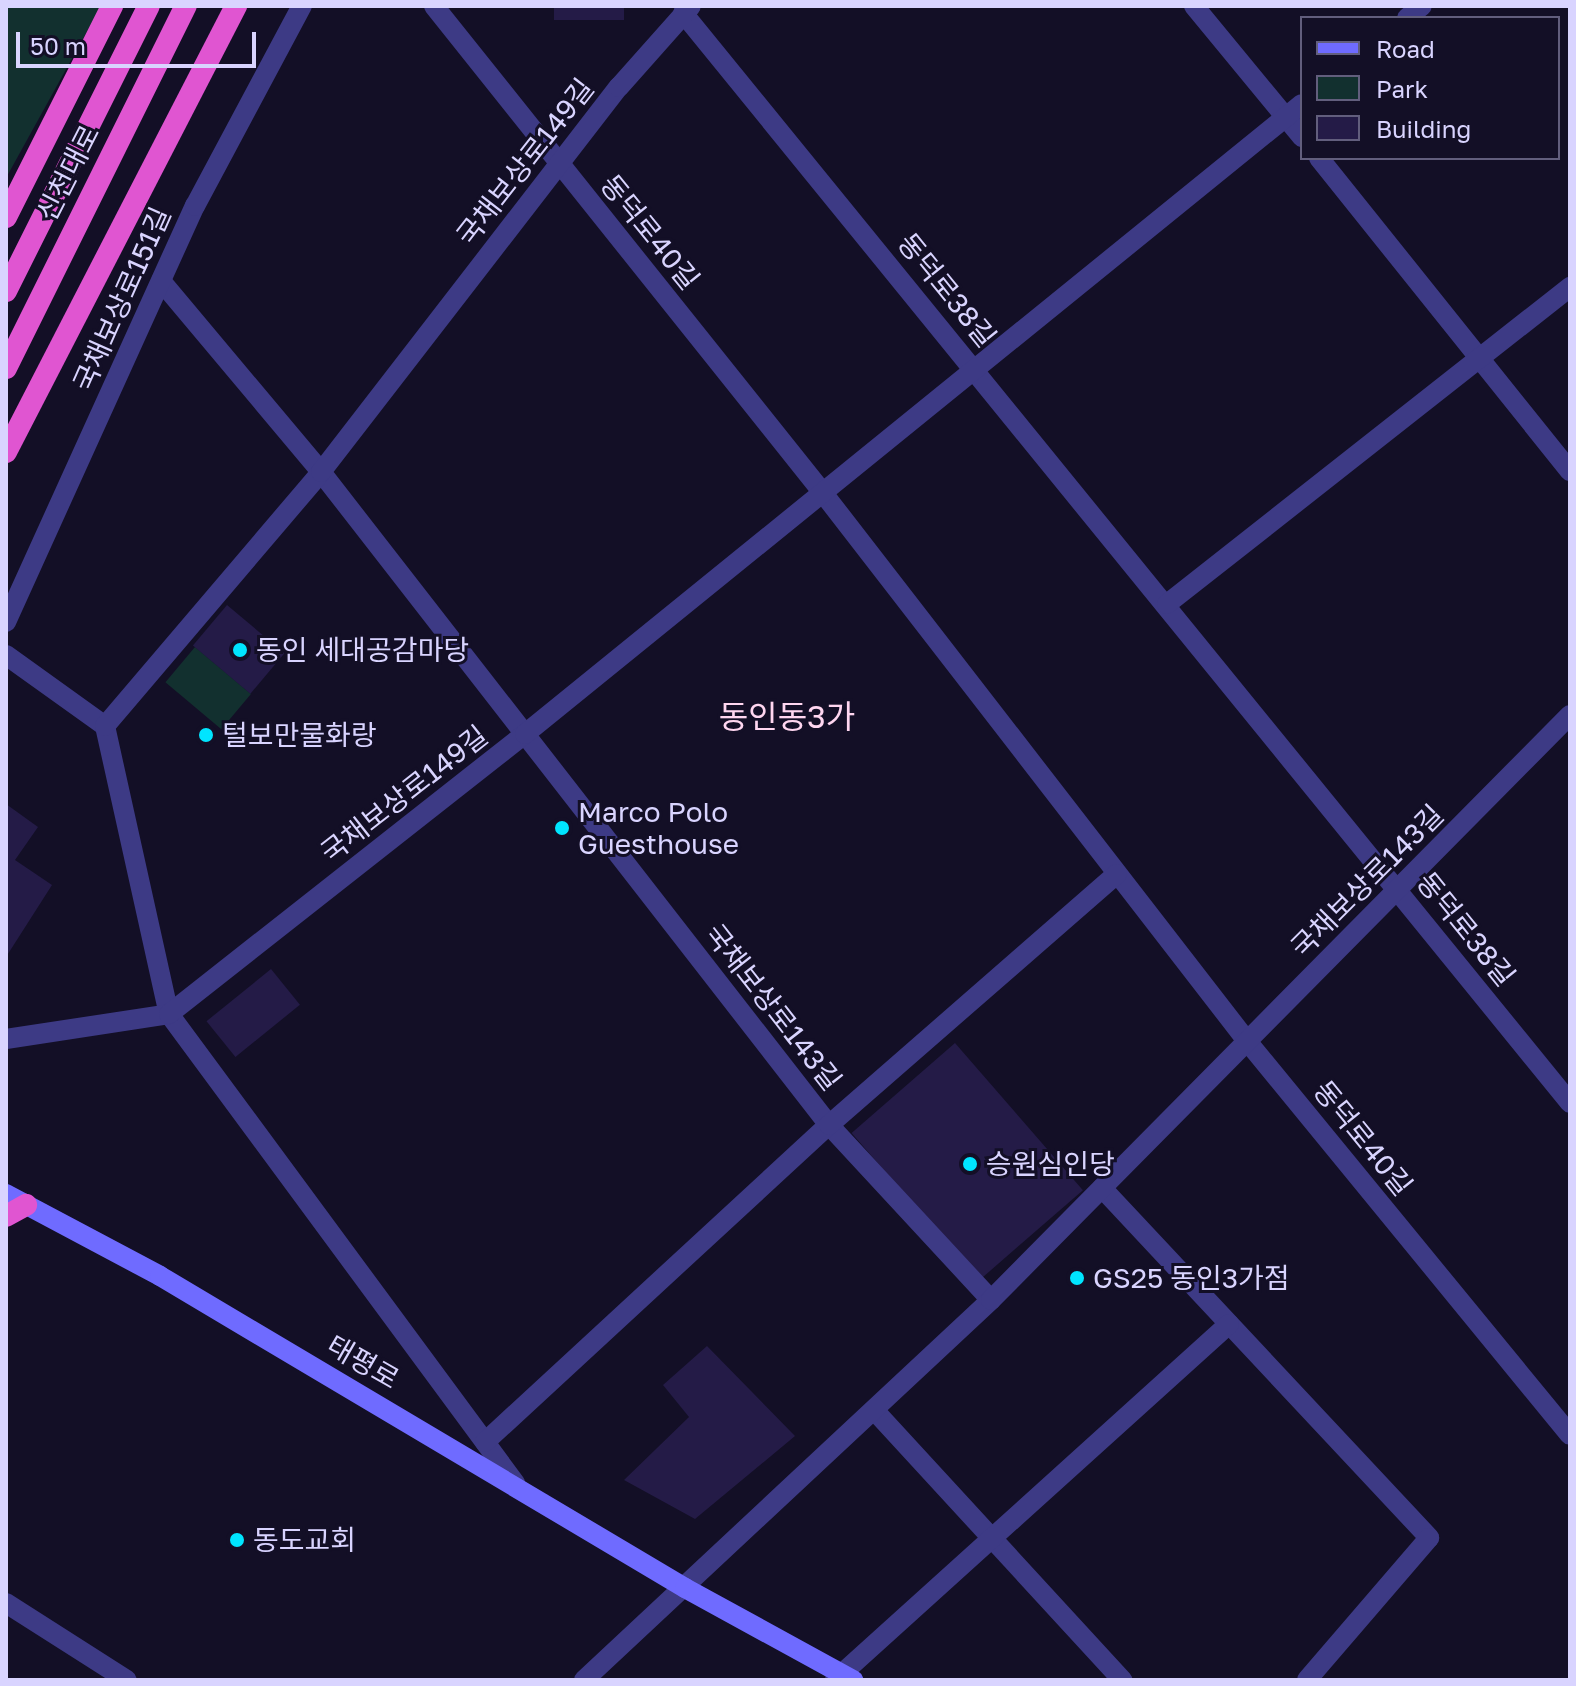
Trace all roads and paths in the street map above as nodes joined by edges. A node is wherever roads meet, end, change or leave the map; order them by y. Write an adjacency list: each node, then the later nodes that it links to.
1 (112, 6): 14 (highway)
2 (149, 6): 17 (highway, 신천대로)
3 (186, 6): 19 (highway, 신천대로)
4 (236, 6): 21 (highway)
5 (302, 6): 15 (street, 국채보상로151길)
6 (434, 6): 13 (street, 동덕로40길)
7 (1194, 6): 10 (street)
8 (687, 9): 13 (street, 국채보상로149길); 20 (street, 동덕로38길)
9 (1300, 106): 10 (street)
10 (1286, 117): 11 (street); 20 (street)
11 (1300, 134)
12 (1321, 160): 18 (street)
13 (559, 164): 23 (street, 국채보상로149길); 24 (street, 동덕로40길)
14 (6, 217)
15 (161, 281): 23 (street, 국채보상로149길); 26 (street, 국채보상로151길)
16 (1570, 287): 18 (street)
17 (6, 291)
18 (1480, 357): 22 (street); 25 (street)
19 (6, 368)
20 (975, 369): 24 (street); 25 (street, 동덕로38길)
21 (6, 452)
22 (1570, 471)
23 (321, 472): 29 (street, 국채보상로149길); 30 (street, 국채보상로149길)
24 (823, 493): 30 (street); 31 (street, 동덕로40길)
25 (1167, 604): 32 (street, 동덕로38길)
26 (6, 622)
27 (6, 655): 29 (street)
28 (1570, 715): 32 (street, 국채보상로143길)
29 (105, 726): 33 (street)
30 (525, 734): 33 (street, 국채보상로149길); 37 (street, 국채보상로143길)
31 (1117, 874): 35 (street, 동덕로40길); 37 (street)
32 (1398, 889): 35 (street, 국채보상로143길); 36 (street, 동덕로38길)
33 (169, 1014): 34 (street, 국채보상로149길); 45 (street)
34 (6, 1039)
35 (1247, 1041): 38 (street, 국채보상로143길); 44 (street, 동덕로40길)
36 (1570, 1103)
37 (829, 1125): 41 (street, 국채보상로143길); 45 (street)
38 (1102, 1188): 41 (street, 국채보상로143길); 42 (street)
39 (16, 1200): 40 (highway); 46 (main road, 태평로)
40 (6, 1216)
41 (991, 1300): 43 (street, 국채보상로143길)
42 (1229, 1324): 47 (street); 54 (street)
43 (874, 1410): 47 (street); 48 (street, 국채보상로143길)
44 (1566, 1422)
45 (485, 1442): 46 (street)
46 (515, 1483): 48 (main road, 태평로)
47 (992, 1538): 50 (street); 53 (street)
48 (685, 1588): 50 (main road, 태평로); 52 (street)
49 (6, 1603): 51 (street)
50 (843, 1678)
51 (127, 1680)
52 (584, 1680)
53 (1122, 1680)
54 (1307, 1680)

